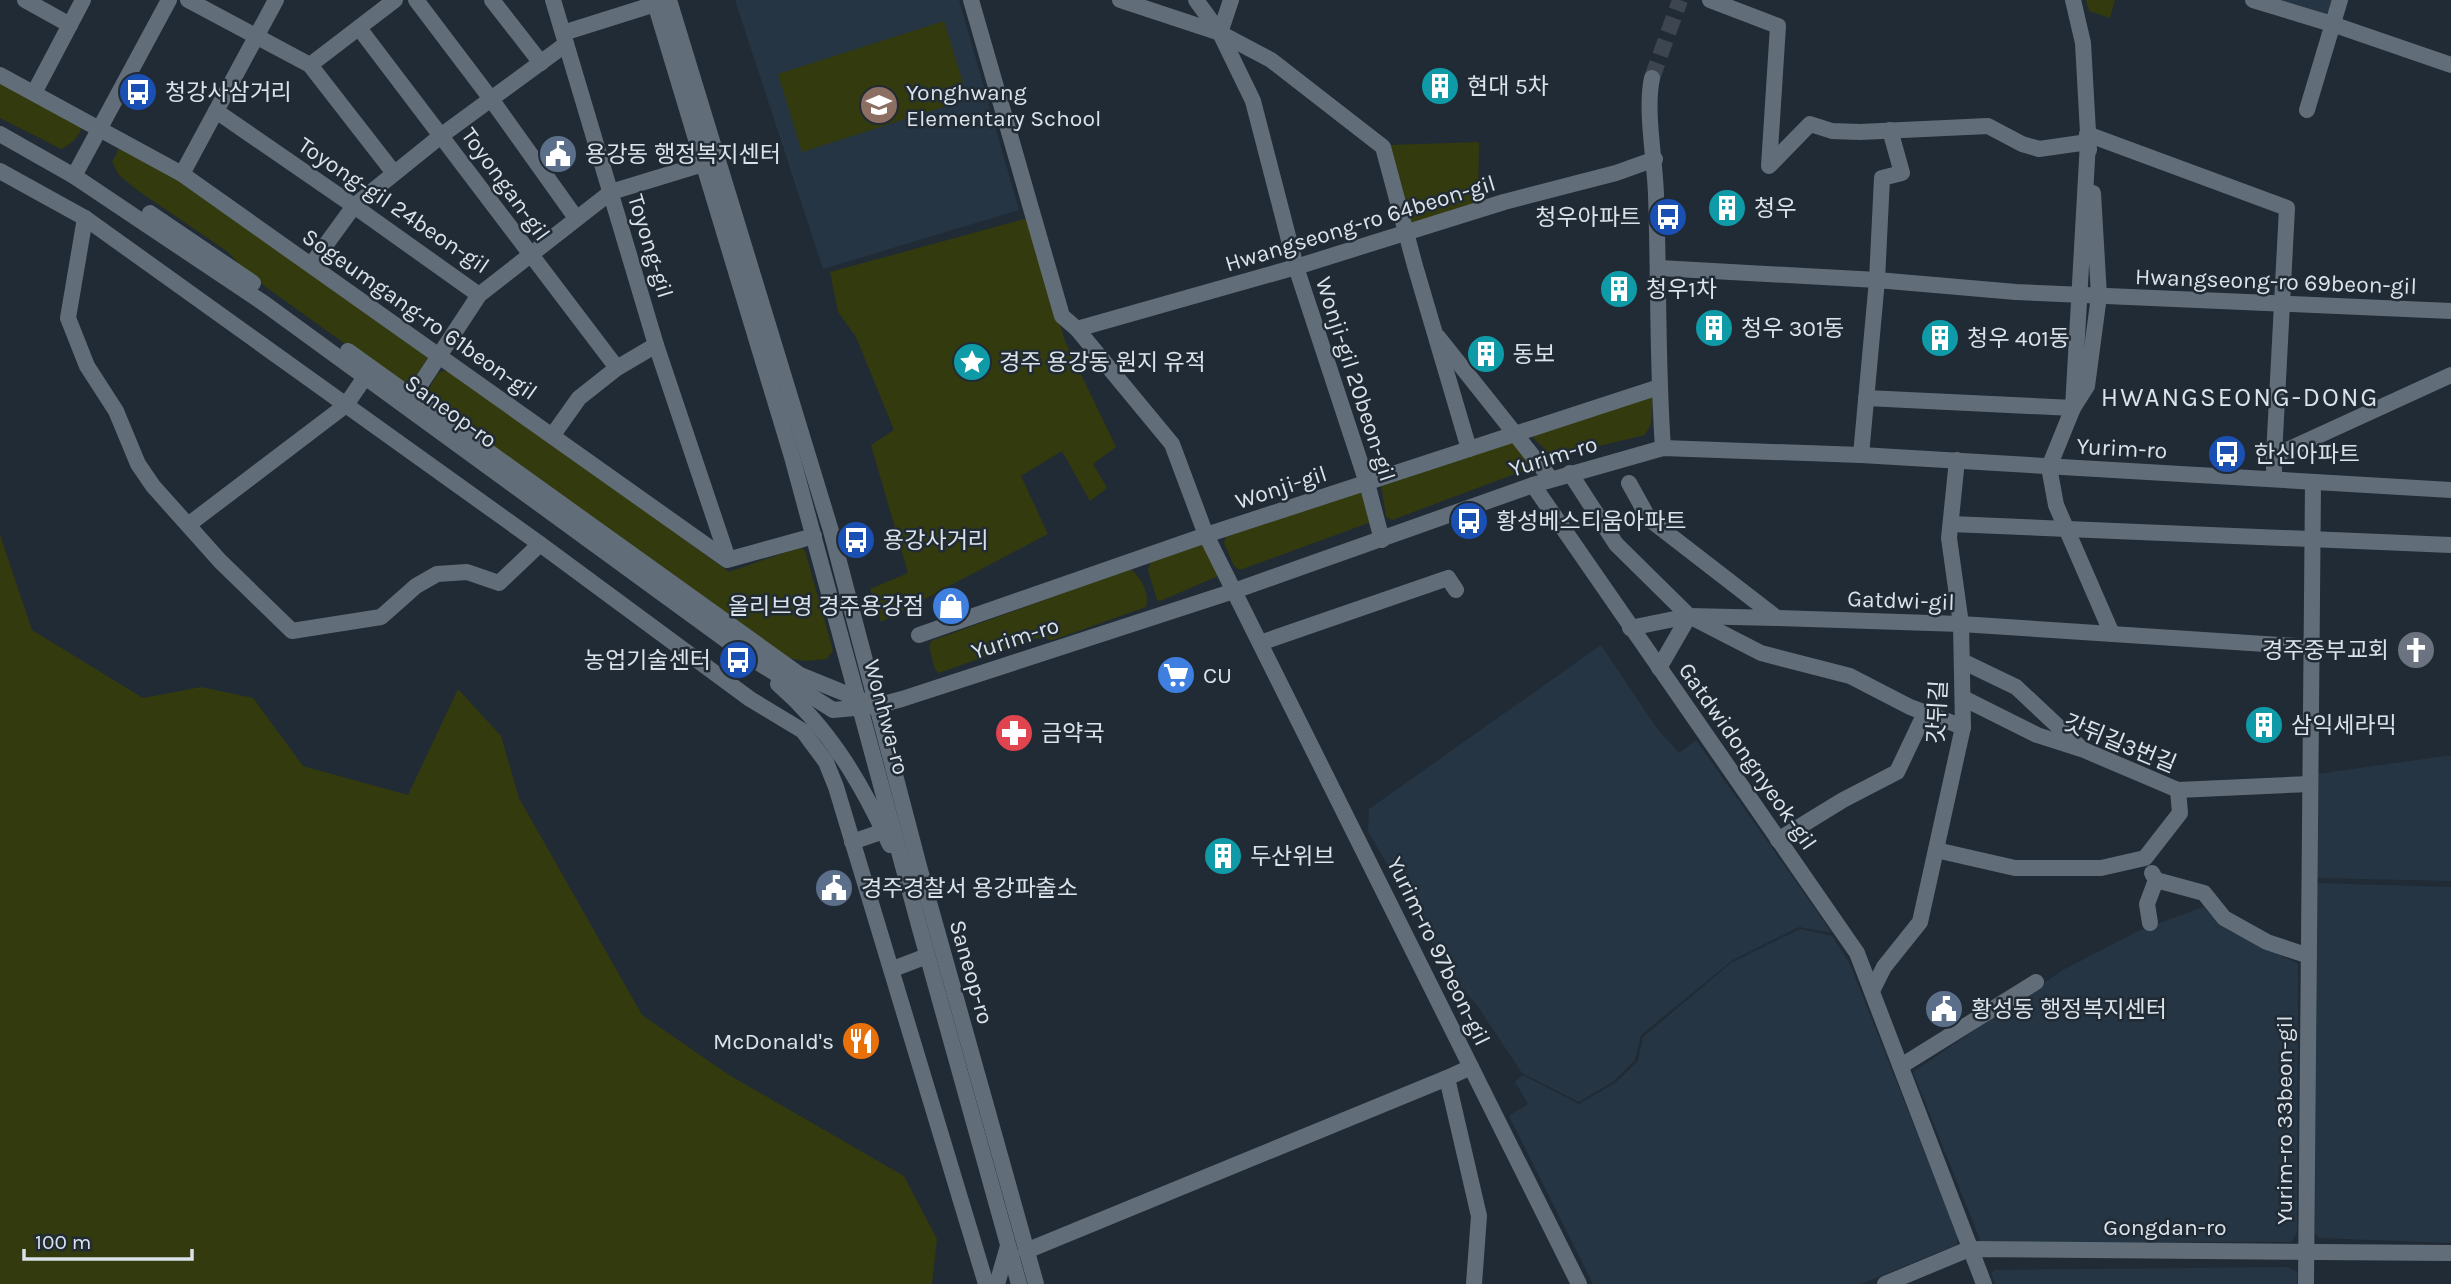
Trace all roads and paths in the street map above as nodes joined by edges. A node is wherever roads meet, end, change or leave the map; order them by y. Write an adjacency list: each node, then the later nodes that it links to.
1 (25, 0): 20 (street)
2 (83, 0): 20 (street)
3 (169, 0): 35 (street)
4 (188, 0): 23 (street)
5 (276, 0): 23 (street)
6 (395, 0): 21 (street)
7 (416, 0): 31 (street)
8 (492, 0): 25 (street)
9 (553, 0): 24 (street, Toyong-gil)
10 (971, 0): 61 (street, Yurim-ro 97beon-gil)
11 (1120, 0): 22 (street)
12 (1196, 0): 22 (street, Wonji-gil 20beon-gil)
13 (1231, 0): 22 (street)
14 (1710, 0): 36 (street)
15 (2073, 0): 39 (street)
16 (2253, 0): 19 (street)
17 (2340, 0): 19 (street)
18 (660, 1): 24 (street); 41 (street, Wonhwa-ro); 114 (street, Wonhwa-ro)
19 (2332, 24): 27 (street); 32 (street)
20 (70, 25): 30 (street)
21 (359, 28): 26 (street); 38 (street, Toyongan-gil)
22 (1220, 33): 50 (street); 53 (street, Wonji-gil 20beon-gil)
23 (256, 37): 26 (street); 33 (street)
24 (565, 39): 25 (street); 46 (street, Toyong-gil)
25 (541, 63): 31 (street)
26 (310, 65): 44 (street)
27 (2451, 65)
28 (0, 75): 30 (street, Sogeumgang-ro 61beon-gil)
29 (1652, 78): 40 (street)
30 (34, 93): 35 (street, Sogeumgang-ro 61beon-gil)
31 (491, 99): 38 (street); 49 (street)
32 (2307, 110)
33 (216, 111): 45 (street); 47 (street, Toyong-gil 24beon-gil)
34 (0, 122): 43 (street, Saneop-ro)
35 (101, 130): 43 (street); 45 (street, Sogeumgang-ro 61beon-gil)
36 (1890, 130): 39 (street); 55 (street)
37 (0, 134): 43 (street, Saneop-ro)
38 (442, 135): 44 (street); 51 (street, Toyongan-gil)
39 (2087, 138): 57 (street); 58 (street); 59 (street)
40 (1655, 159): 50 (street, Hwangseong-ro 64beon-gil); 54 (street)
41 (703, 164): 46 (street); 93 (street, Wonhwa-ro)
42 (0, 171): 48 (street)
43 (77, 172): 67 (street, Saneop-ro); 69 (street, Saneop-ro)
44 (394, 173): 47 (street)
45 (182, 174): 52 (street, Sogeumgang-ro 61beon-gil)
46 (611, 192): 49 (street, Toyong-gil 24beon-gil); 63 (street, Toyong-gil)
47 (354, 205): 52 (street); 56 (street, Toyong-gil 24beon-gil)
48 (85, 218): 71 (street); 90 (street)
49 (576, 218): 51 (street, Toyong-gil 24beon-gil)
50 (1405, 232): 53 (street, Hwangseong-ro 64beon-gil); 62 (street)
51 (530, 255): 56 (street, Toyong-gil 24beon-gil); 65 (street, Toyongan-gil)
52 (311, 265): 64 (street, Sogeumgang-ro 61beon-gil)
53 (1296, 267): 61 (street, Hwangseong-ro 64beon-gil); 84 (street, Wonji-gil 20beon-gil)
54 (1659, 268): 55 (street, Hwangseong-ro 69beon-gil); 68 (street)
55 (1877, 280): 57 (street, Hwangseong-ro 69beon-gil); 70 (street)
56 (479, 295): 64 (street)
57 (2078, 295): 58 (street, Hwangseong-ro 69beon-gil); 72 (street)
58 (2099, 296): 59 (street, Hwangseong-ro 69beon-gil); 72 (street)
59 (2283, 305): 60 (street, Hwangseong-ro 69beon-gil); 78 (street)
60 (2451, 311)
61 (1077, 329): 92 (street, Yurim-ro 97beon-gil)
62 (1433, 330): 73 (street); 76 (street)
63 (656, 345): 65 (street); 98 (street, Toyong-gil)
64 (439, 356): 69 (street); 74 (street, Sogeumgang-ro 61beon-gil)
65 (617, 368): 74 (street)
66 (2451, 375): 78 (street)
67 (365, 377): 71 (street); 109 (street, Saneop-ro)
68 (1659, 387): 73 (street, Wonji-gil); 75 (street)
69 (412, 397): 114 (street, Saneop-ro)
70 (1866, 398): 72 (street); 77 (street)
71 (346, 405): 90 (street); 96 (street)
72 (2073, 408): 80 (street)
73 (1515, 434): 76 (street, Wonji-gil); 82 (street)
74 (552, 436): 98 (street, Sogeumgang-ro 61beon-gil)
75 (1663, 447): 77 (street, Yurim-ro); 81 (street, Yurim-ro)
76 (1469, 449): 84 (street, Wonji-gil)
77 (1861, 455): 79 (street, Yurim-ro)
78 (2274, 456): 83 (street)
79 (1957, 460): 80 (street, Yurim-ro); 89 (street, 갓뒤길)
80 (2049, 467): 83 (street, Yurim-ro); 91 (street)
81 (1570, 473): 82 (street, Yurim-ro); 101 (street)
82 (1551, 479): 87 (street, Yurim-ro)
83 (2274, 480): 86 (street, Yurim-ro)
84 (1367, 483): 92 (street, Wonji-gil); 94 (street, Wonji-gil 20beon-gil)
85 (1629, 483): 102 (street)
86 (2313, 483): 88 (street, Yurim-ro); 95 (street, Yurim-ro 33beon-gil)
87 (1533, 485): 94 (street, Yurim-ro); 104 (street, Gatdwidongnyeok-gil)
88 (2451, 490)
89 (1951, 524): 91 (street); 103 (street, 갓뒤길)
90 (188, 525): 96 (street)
91 (2066, 528): 95 (street); 105 (street)
92 (1206, 535): 100 (street, Yurim-ro 97beon-gil); 106 (street, Wonji-gil)
93 (814, 537): 98 (street); 114 (street, Wonhwa-ro)
94 (1382, 540): 100 (street, Yurim-ro)
95 (2313, 540): 97 (street); 108 (street, Yurim-ro 33beon-gil)
96 (540, 544): 116 (street)
97 (2451, 545)
98 (728, 559)
99 (1456, 590): 107 (street)
100 (1234, 591): 107 (street, Yurim-ro 97beon-gil); 114 (street, Yurim-ro)
101 (1689, 616): 102 (street, Gatdwi-gil); 104 (street, Gatdwi-gil); 111 (street); 117 (street)
102 (1777, 618): 103 (street, Gatdwi-gil)
103 (1961, 624): 105 (street, Gatdwi-gil); 110 (street, 갓뒤길)
104 (1630, 628): 111 (street, Gatdwidongnyeok-gil)
105 (2112, 634): 108 (street, Gatdwi-gil)
106 (919, 635)
107 (1260, 643): 136 (street, Yurim-ro 97beon-gil)
108 (2312, 647): 120 (street, Yurim-ro 33beon-gil)
109 (748, 656): 112 (street); 114 (street, Saneop-ro)
110 (1962, 661): 113 (street, 갓뒤길); 119 (street)
111 (1659, 668): 123 (street, Gatdwidongnyeok-gil)
112 (767, 675): 115 (street); 116 (street)
113 (1963, 698): 118 (street, 갓뒤길); 119 (street, 갓뒤길3번길)
114 (865, 704): 128 (street, Wonhwa-ro); 141 (street, Saneop-ro)
115 (803, 708): 116 (street); 122 (street)
116 (766, 709): 124 (street)
117 (1925, 713): 118 (street); 123 (street)
118 (1964, 727): 125 (street, 갓뒤길)
119 (2084, 750): 121 (street, 갓뒤길3번길)
120 (2310, 784): 121 (street, 갓뒤길3번길); 130 (street, Yurim-ro 33beon-gil)
121 (2178, 790): 126 (street)
122 (884, 831): 124 (street); 128 (street)
123 (1778, 840): 134 (street, Gatdwidongnyeok-gil)
124 (852, 842): 132 (street)
125 (1936, 850): 126 (street); 134 (street, 갓뒤길)
126 (2145, 858): 127 (street)
127 (2156, 880): 129 (street); 130 (street)
128 (915, 911): 131 (street, Wonhwa-ro)
129 (2150, 923)
130 (2309, 956): 140 (street, Yurim-ro 33beon-gil)
131 (927, 957): 132 (street); 138 (street, Wonhwa-ro)
132 (893, 969): 143 (street)
133 (2036, 982): 135 (street)
134 (1872, 990): 135 (street, Gatdwidongnyeok-gil)
135 (1901, 1066): 139 (street, Gatdwidongnyeok-gil)
136 (1471, 1067): 137 (street, Yurim-ro 97beon-gil); 148 (street)
137 (1447, 1078): 141 (street, Yurim-ro 97beon-gil); 147 (street)
138 (1008, 1247): 144 (street); 145 (street, Wonhwa-ro)
139 (1969, 1249): 140 (street, Gongdan-ro); 149 (street, Gongdan-ro); 150 (street, Gatdwidongnyeok-gil)
140 (2306, 1250): 142 (street, Gongdan-ro); 151 (street, Yurim-ro 33beon-gil)
141 (1026, 1251): 146 (street, Saneop-ro)
142 (2451, 1253)
143 (986, 1284)
144 (997, 1284)
145 (1019, 1284)
146 (1036, 1284)
147 (1474, 1284)
148 (1579, 1284)
149 (1885, 1284)
150 (1984, 1284)
151 (2306, 1284)

